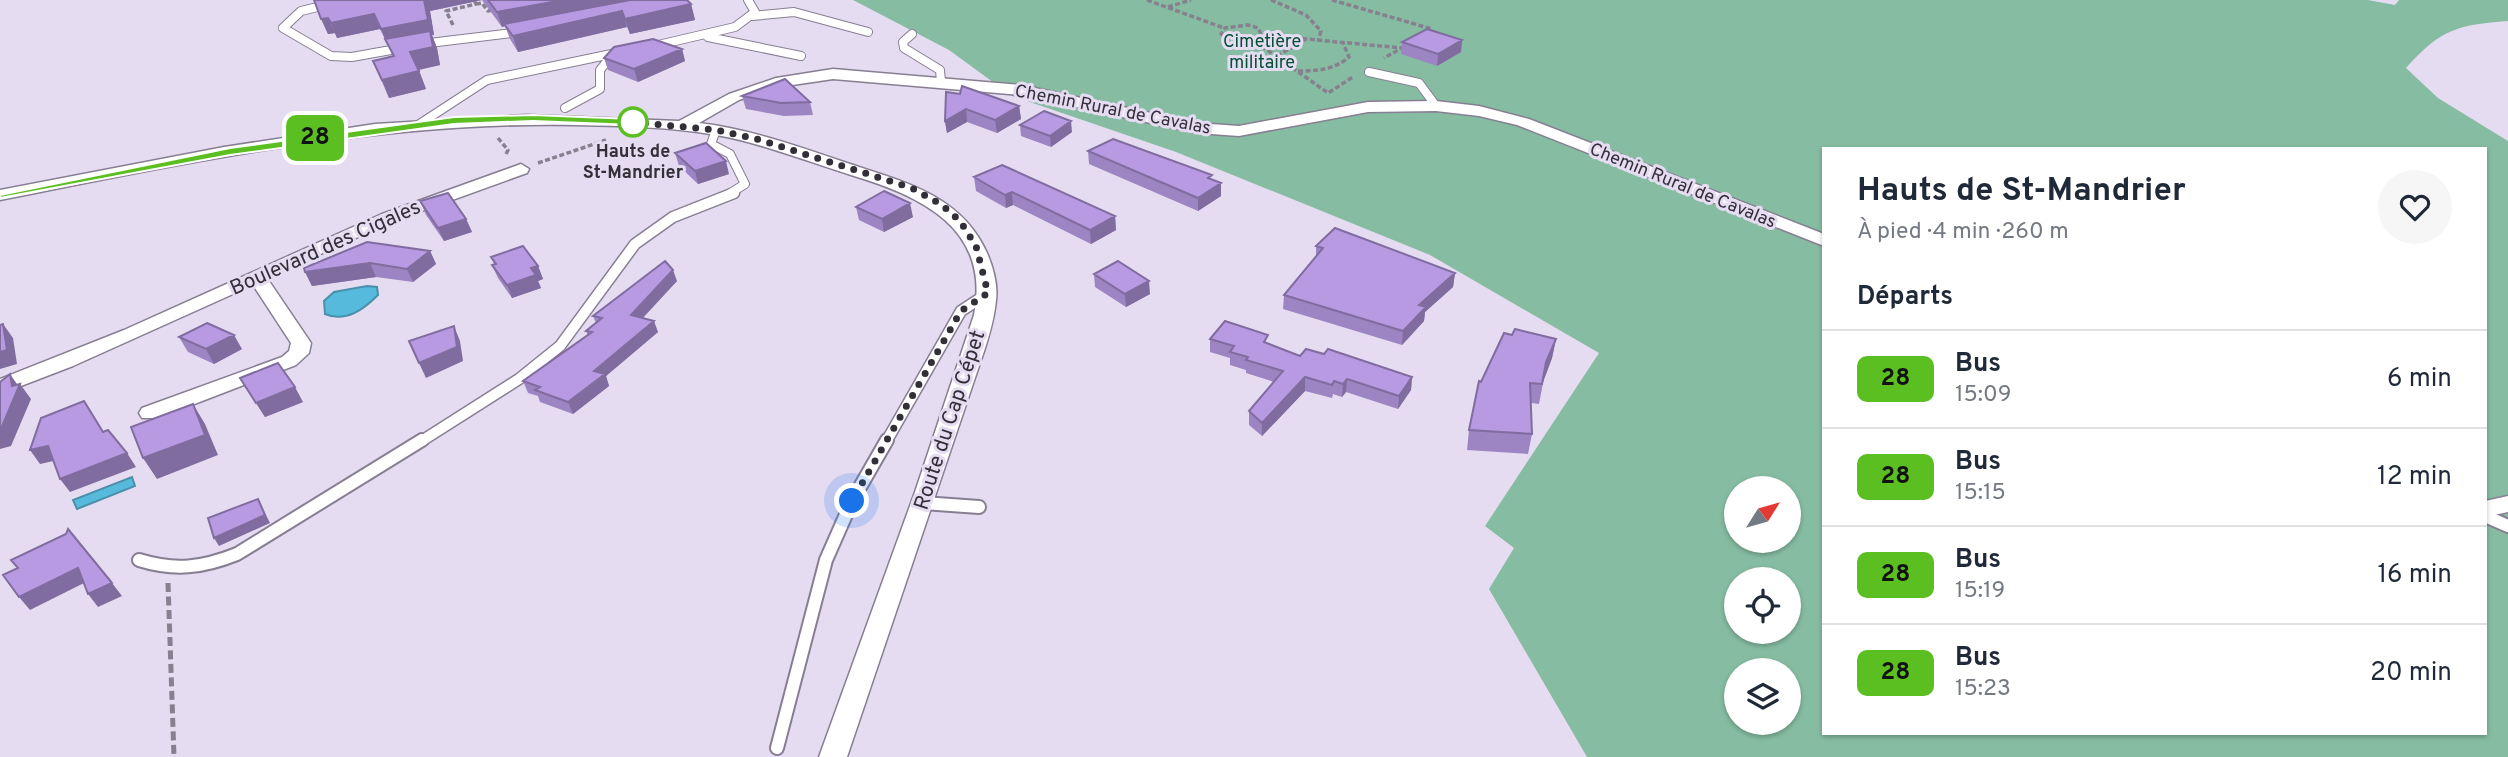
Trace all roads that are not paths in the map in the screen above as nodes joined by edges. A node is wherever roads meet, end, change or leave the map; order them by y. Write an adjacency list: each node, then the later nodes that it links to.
1 (346, 0): 4 (lane)
2 (748, 0): 3 (lane)
3 (752, 16): 5 (lane); 7 (lane)
4 (529, 31)
5 (868, 32)
6 (912, 34): 13 (lane)
7 (704, 36): 8 (lane); 11 (lane)
8 (639, 49)
9 (626, 51): 10 (lane)
10 (613, 54): 15 (lane); 16 (lane)
11 (801, 56)
12 (1369, 72): 14 (lane)
13 (941, 82): 14 (street, Chemin Rural de Cavalas); 17 (street, Chemin Rural de Cavalas)
14 (1436, 106): 21 (street, Chemin Rural de Cavalas)
15 (565, 108)
16 (418, 125): 17 (street); 20 (street)
17 (682, 126): 18 (street)
18 (716, 130): 23 (street); 32 (lane)
19 (521, 169): 22 (street, Boulevard des Cigales)
20 (0, 195)
21 (1822, 240)
22 (256, 276): 24 (street, Boulevard des Cigales); 25 (street)
23 (988, 293): 26 (street, Route du Cap Cépet); 33 (lane)
24 (0, 387)
25 (150, 413)
26 (923, 503): 28 (lane); 34 (street, Route du Cap Cépet)
27 (2508, 504): 29 (street)
28 (979, 506)
29 (2487, 509)
30 (2487, 517): 31 (lane)
31 (2508, 526)
32 (139, 560)
33 (777, 748)
34 (833, 757)

